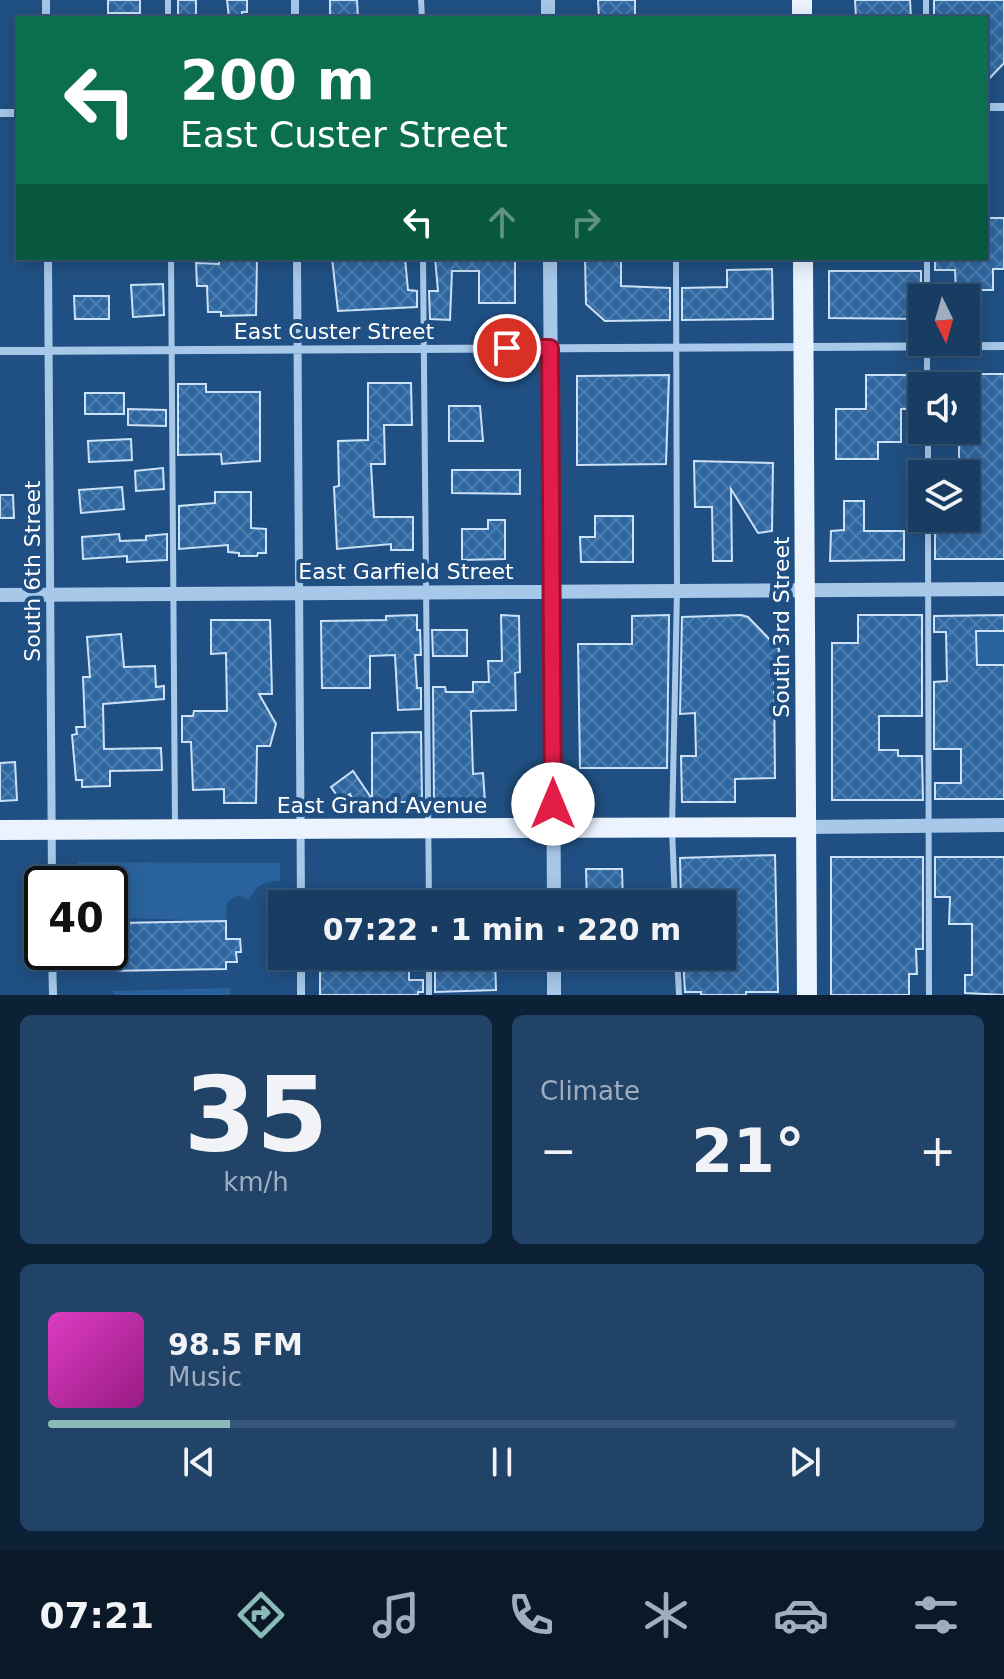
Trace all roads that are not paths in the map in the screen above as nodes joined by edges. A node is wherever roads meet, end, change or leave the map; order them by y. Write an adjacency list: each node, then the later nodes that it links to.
1 (48, 260): 20 (street, South 6th Street)
2 (171, 260): 17 (lane)
3 (297, 260): 18 (street)
4 (423, 260): 16 (lane)
5 (550, 260): 14 (street)
6 (676, 260): 15 (lane)
7 (803, 260): 13 (main road, South 3rd Street)
8 (927, 260): 9 (lane)
9 (927, 284)
10 (908, 344): 13 (street, East Custer Street)
11 (980, 345): 12 (street, East Custer Street)
12 (1004, 346)
13 (804, 347): 15 (street, East Custer Street); 24 (main road, South 3rd Street)
14 (550, 348): 15 (street, East Custer Street); 16 (street, East Custer Street); 26 (street)
15 (675, 348): 25 (lane)
16 (423, 349): 18 (street, East Custer Street); 27 (lane)
17 (172, 350): 18 (street, East Custer Street); 20 (street, East Custer Street); 28 (lane)
18 (297, 350): 29 (street)
19 (0, 351): 20 (street, East Custer Street)
20 (48, 351): 31 (street, South 6th Street)
21 (928, 532): 22 (lane)
22 (928, 589): 23 (street, East Garfield Street); 24 (street, East Garfield Street); 33 (lane)
23 (1004, 589)
24 (805, 590): 25 (street, East Garfield Street); 34 (main road, South 3rd Street)
25 (677, 591): 26 (street, East Garfield Street); 36 (lane)
26 (552, 592): 27 (street, East Garfield Street); 35 (street)
27 (425, 593): 29 (street, East Garfield Street); 39 (lane)
28 (173, 594): 29 (street, East Garfield Street); 31 (street, East Garfield Street); 37 (lane)
29 (299, 594): 38 (street)
30 (0, 595): 31 (street, East Garfield Street)
31 (50, 595): 41 (street, South 6th Street)
32 (1004, 825): 33 (street, East Grand Avenue)
33 (929, 826): 34 (street, East Grand Avenue); 58 (lane)
34 (806, 827): 36 (main road, East Grand Avenue); 57 (main road, South 3rd Street)
35 (553, 828): 36 (main road, East Grand Avenue); 39 (main road, East Grand Avenue); 45 (street)
36 (672, 828): 46 (lane)
37 (175, 829): 38 (main road, East Grand Avenue); 41 (main road, East Grand Avenue)
38 (300, 829): 39 (main road, East Grand Avenue); 43 (street)
39 (429, 829): 44 (lane)
40 (0, 830): 41 (main road, East Grand Avenue)
41 (52, 830): 42 (street, South 6th Street)
42 (52, 866)
43 (301, 890)
44 (429, 890)
45 (554, 890)
46 (674, 890)
47 (52, 970): 52 (street)
48 (301, 970): 53 (street)
49 (429, 970): 54 (lane)
50 (554, 970): 55 (street)
51 (678, 970): 56 (lane)
52 (53, 995)
53 (301, 995)
54 (429, 995)
55 (554, 995)
56 (679, 995)
57 (807, 995)
58 (929, 995)

